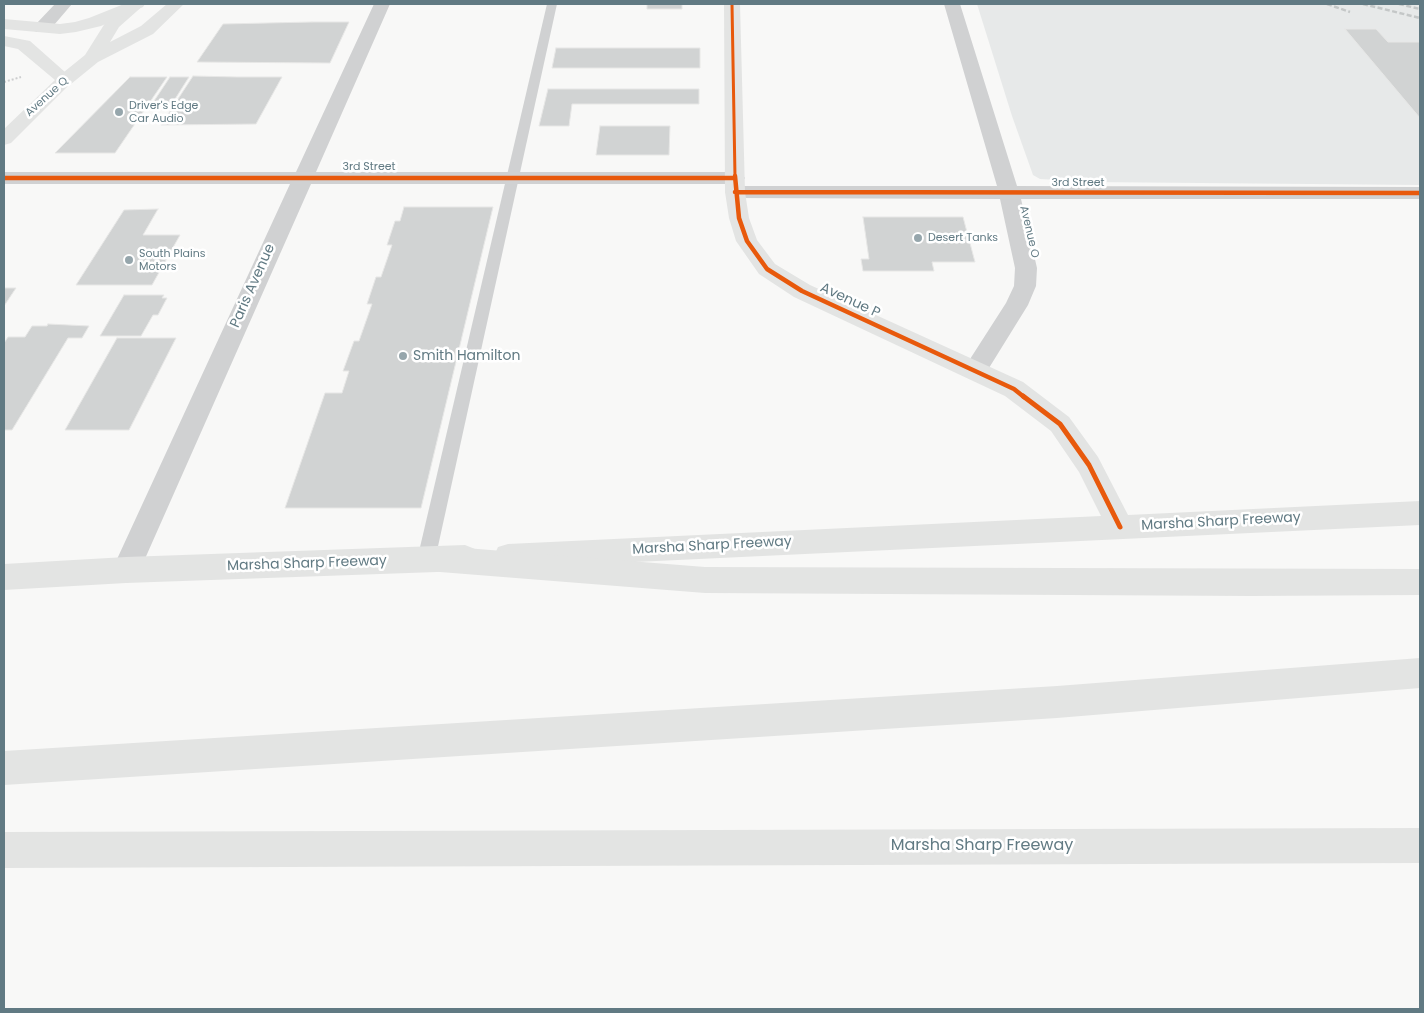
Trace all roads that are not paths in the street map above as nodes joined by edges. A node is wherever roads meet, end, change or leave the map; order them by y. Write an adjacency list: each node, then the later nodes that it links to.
1 (64, 4): 9 (street)
2 (137, 4): 9 (main road); 11 (main road, Avenue Q)
3 (176, 4): 11 (main road, Avenue Q)
4 (382, 4): 14 (street, Paris Avenue)
5 (552, 4): 16 (lane)
6 (732, 4): 17 (main road, Avenue P)
7 (952, 4): 18 (street, Avenue O)
8 (4, 24): 9 (main road)
9 (42, 28)
10 (4, 42): 12 (main road)
11 (92, 58): 12 (main road, Avenue Q)
12 (65, 80): 13 (main road, Avenue Q)
13 (4, 138)
14 (302, 177): 15 (street, 3rd Street); 16 (street, 3rd Street); 24 (street, Paris Avenue)
15 (4, 178)
16 (513, 178): 17 (street, 3rd Street); 23 (lane)
17 (735, 185): 18 (street, 3rd Street); 20 (main road, Avenue P)
18 (1009, 193): 19 (street, 3rd Street); 20 (street, Avenue O)
19 (1420, 193)
20 (975, 370): 22 (main road, Avenue P)
21 (1420, 513): 22 (main road, Marsha Sharp Freeway)
22 (1120, 527): 23 (main road, Marsha Sharp Freeway)
23 (433, 560): 24 (main road, Marsha Sharp Freeway); 26 (main road)
24 (126, 570): 25 (main road, Marsha Sharp Freeway)
25 (4, 577)
26 (1420, 582)
27 (1420, 674): 28 (main road)
28 (4, 768)
29 (1420, 845): 30 (main road, Marsha Sharp Freeway)
30 (4, 850)

